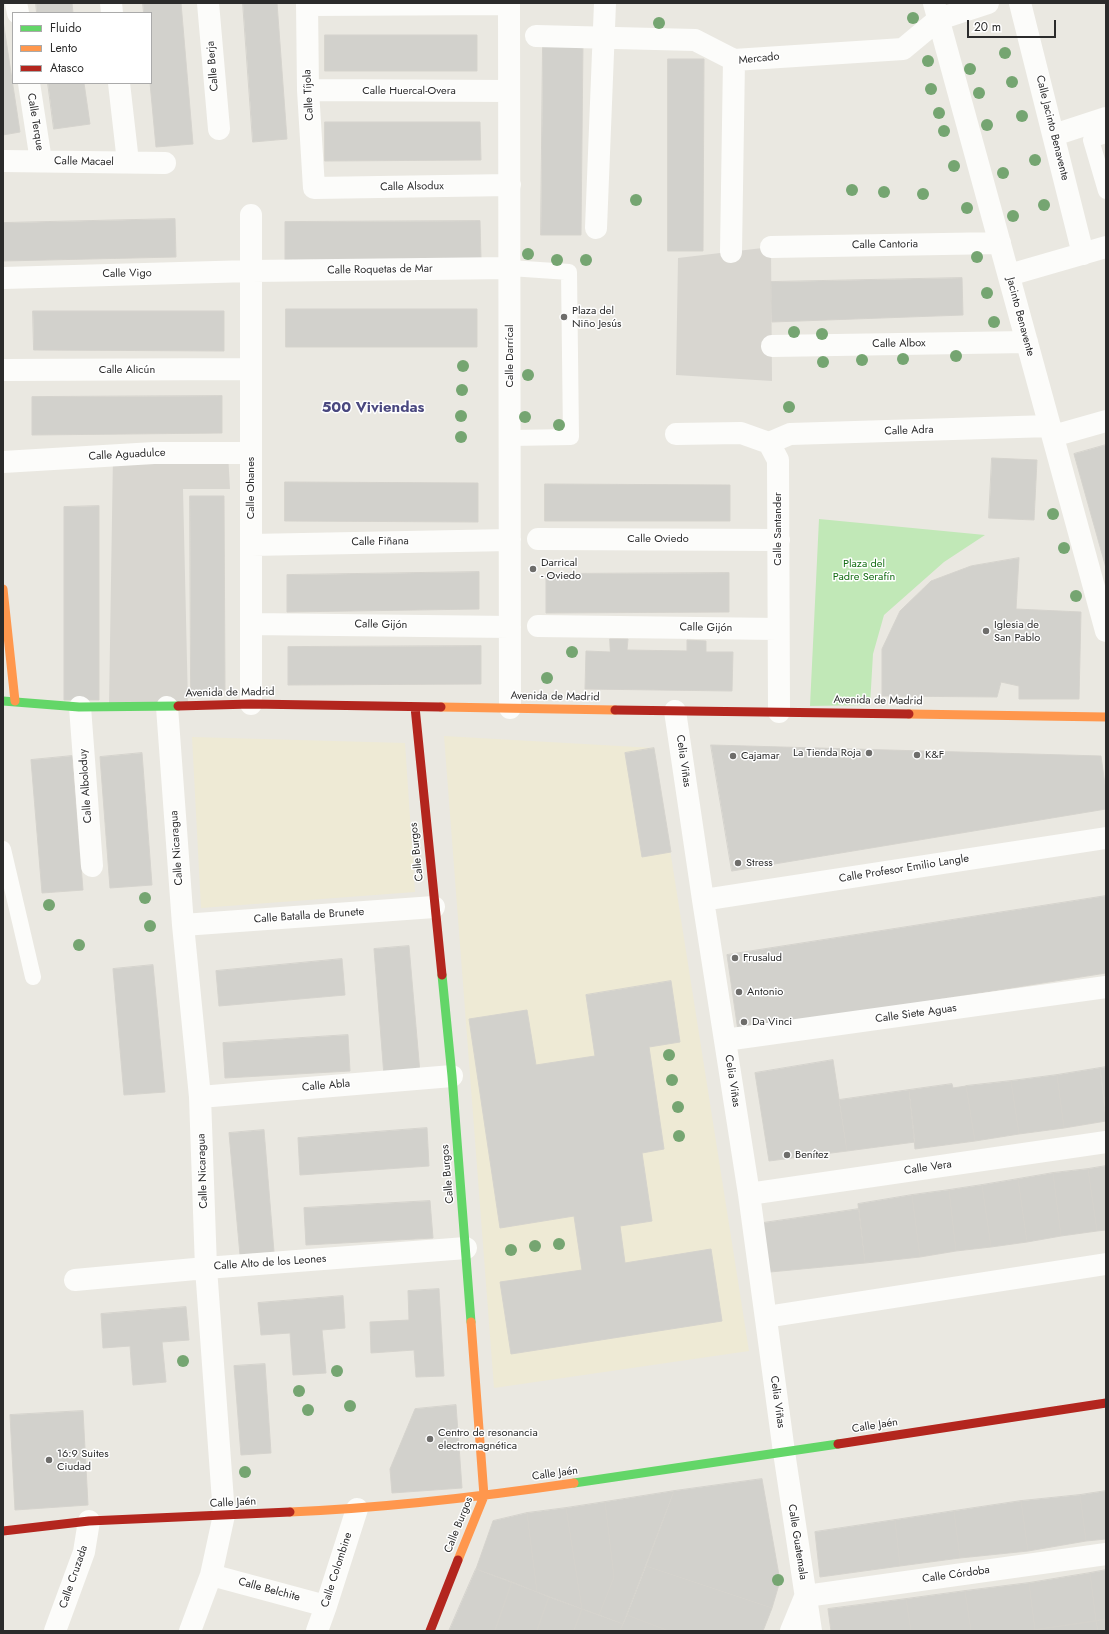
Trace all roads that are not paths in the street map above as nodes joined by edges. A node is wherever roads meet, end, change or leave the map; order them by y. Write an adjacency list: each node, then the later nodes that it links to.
1 (208, 3): 16 (street, Calle Berja)
2 (605, 3): 9 (street)
3 (988, 3): 7 (street)
4 (1020, 3): 17 (street, Calle Jacinto Benavente)
5 (307, 4): 6 (street); 13 (street, Calle Tíjola)
6 (510, 4): 14 (street, Calle Darrícal)
7 (937, 11): 10 (street, Mercado); 28 (street, Jacinto Benavente)
8 (536, 36): 9 (street)
9 (604, 38): 10 (street); 27 (street)
10 (734, 60): 31 (street, Mercado)
11 (29, 84): 20 (street, Calle Terque)
12 (120, 84): 21 (street)
13 (308, 90): 14 (street, Calle Huercal-Overa); 24 (street, Calle Tíjola)
14 (509, 91): 23 (street, Calle Darrícal)
15 (1106, 118): 17 (street)
16 (218, 129)
17 (1054, 134): 32 (street, Calle Jacinto Benavente)
18 (1106, 135): 25 (lane)
19 (3, 161): 20 (street, Calle Macael)
20 (41, 161): 21 (street, Calle Macael)
21 (128, 162): 22 (street, Calle Macael)
22 (165, 163)
23 (510, 185): 24 (street, Calle Alsodux); 33 (street, Calle Darrícal)
24 (314, 188)
25 (1106, 191)
26 (251, 215): 34 (street, Calle Ohanes)
27 (596, 228)
28 (1000, 243): 29 (street, Calle Cantoria); 35 (street, Jacinto Benavente)
29 (771, 247)
30 (1106, 247): 32 (street)
31 (731, 252)
32 (1083, 254): 35 (street)
33 (510, 268): 34 (street, Calle Roquetas de Mar); 44 (street, Calle Darrícal); 44 (lane)
34 (251, 271): 36 (street, Calle Vigo); 39 (street, Calle Ohanes)
35 (1009, 275): 37 (street, Jacinto Benavente)
36 (3, 278)
37 (1027, 342): 38 (street, Calle Albox); 42 (street, Jacinto Benavente)
38 (772, 346)
39 (251, 369): 40 (street, Calle Alicún); 46 (street, Calle Ohanes)
40 (3, 370)
41 (1106, 421): 42 (street, Calle Adra)
42 (1051, 431): 45 (street, Calle Adra); 57 (street, Jacinto Benavente)
43 (676, 434): 45 (street)
44 (510, 438): 49 (street, Calle Darrícal)
45 (768, 442): 50 (street, Calle Santander)
46 (251, 454): 47 (street, Calle Aguadulce); 51 (street, Calle Ohanes)
47 (3, 462)
48 (538, 539): 50 (street, Calle Oviedo)
49 (510, 540): 51 (street, Calle Fiñana); 55 (street, Calle Darrícal)
50 (779, 540): 56 (street, Calle Santander)
51 (251, 545): 53 (street, Calle Ohanes)
52 (3, 589): 59 (street)
53 (251, 624): 55 (street, Calle Gijón); 60 (street, Calle Ohanes)
54 (538, 626): 56 (street, Calle Gijón)
55 (510, 627): 64 (street, Calle Darrícal)
56 (778, 629): 66 (street, Calle Santander)
57 (1106, 631)
58 (3, 701): 59 (street, Avenida de Madrid)
59 (16, 702): 61 (street, Avenida de Madrid)
60 (251, 704): 62 (street, Avenida de Madrid); 63 (street, Avenida de Madrid)
61 (80, 707): 62 (street, Avenida de Madrid); 70 (street, Calle Alboloduy)
62 (167, 707): 73 (street, Calle Nicaragua)
63 (415, 707): 64 (street, Avenida de Madrid); 72 (street, Calle Burgos)
64 (510, 708): 65 (street, Avenida de Madrid)
65 (675, 711): 66 (street, Avenida de Madrid); 71 (street, Celia Viñas)
66 (778, 712): 67 (street, Avenida de Madrid)
67 (1106, 717)
68 (1106, 838): 71 (street, Calle Profesor Emilio Langle)
69 (3, 849): 74 (lane)
70 (92, 866)
71 (703, 900): 76 (street, Celia Viñas)
72 (434, 907): 73 (street, Calle Batalla de Brunete); 77 (street, Calle Burgos)
73 (183, 925): 78 (street, Calle Nicaragua)
74 (34, 977)
75 (1106, 987): 76 (street, Calle Siete Aguas)
76 (725, 1040): 80 (street, Celia Viñas)
77 (452, 1076): 78 (street, Calle Abla); 81 (street, Calle Burgos)
78 (200, 1097): 83 (street, Calle Nicaragua)
79 (1106, 1142): 80 (street, Calle Vera)
80 (749, 1194): 85 (street, Celia Viñas)
81 (466, 1248): 83 (street, Calle Alto de los Leones); 88 (street, Calle Burgos)
82 (1106, 1264): 85 (street)
83 (206, 1268): 84 (street, Calle Alto de los Leones); 90 (street, Calle Nicaragua)
84 (75, 1280)
85 (766, 1317): 87 (street, Celia Viñas)
86 (1106, 1403): 87 (street, Calle Jaén)
87 (784, 1452): 88 (street, Calle Jaén); 95 (street, Calle Guatemala)
88 (484, 1496): 89 (street, Calle Jaén); 100 (street, Calle Burgos)
89 (356, 1509): 90 (street, Calle Jaén); 96 (street, Calle Colombine)
90 (224, 1515): 91 (street, Calle Jaén); 94 (street, Calle Nicaragua)
91 (89, 1522): 92 (street, Calle Jaén); 97 (street, Calle Cruzada)
92 (3, 1531)
93 (1106, 1554): 95 (street, Calle Córdoba)
94 (211, 1575): 96 (street, Calle Belchite); 98 (street, Calle Nicaragua)
95 (806, 1596): 101 (street); 102 (street, Calle Guatemala)
96 (326, 1606): 99 (street, Calle Colombine)
97 (55, 1631)
98 (190, 1631)
99 (317, 1631)
100 (430, 1631)
101 (791, 1631)
102 (811, 1631)

